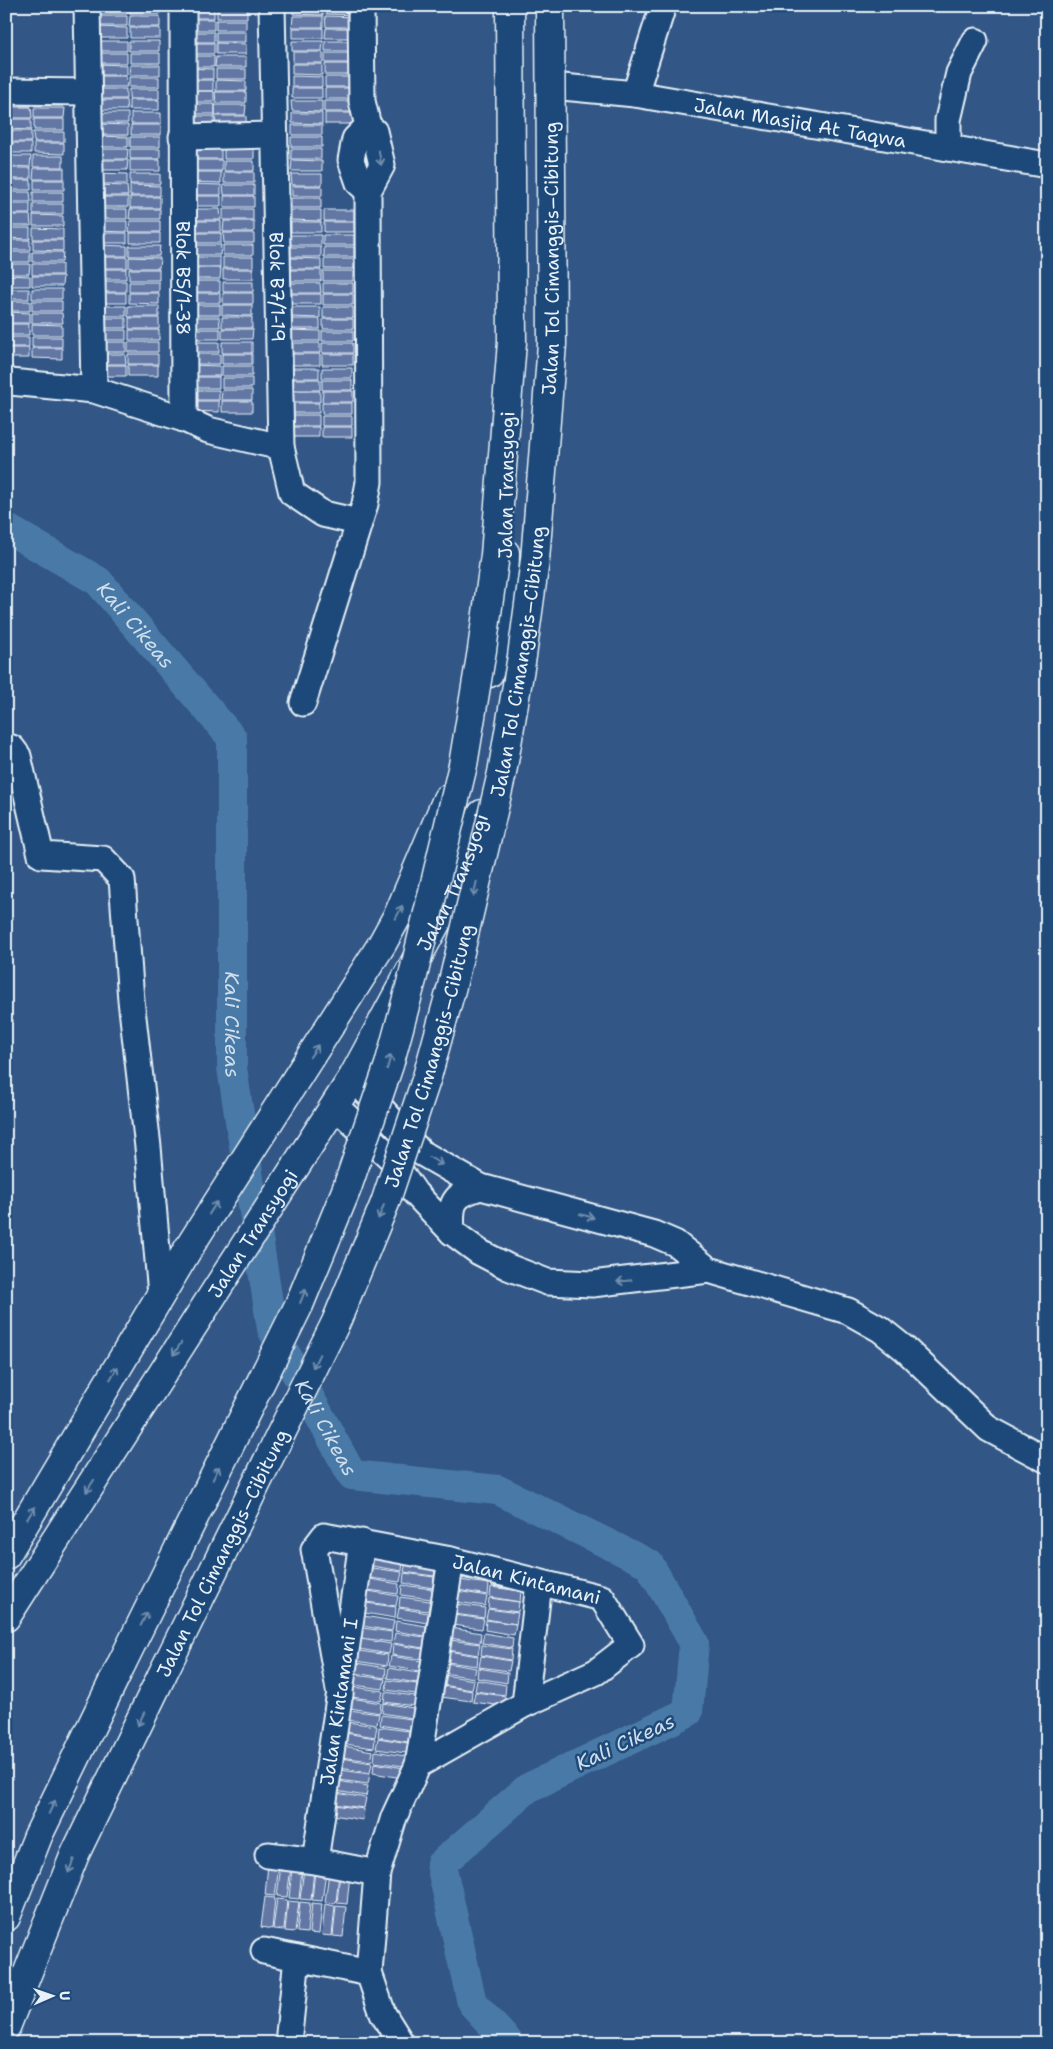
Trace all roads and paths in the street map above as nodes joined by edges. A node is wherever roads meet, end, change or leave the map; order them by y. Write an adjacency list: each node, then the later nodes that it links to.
1 (88, 6): 12 (street)
2 (183, 6): 15 (street, Blok B5/1-38)
3 (272, 6): 14 (street, Blok B7/1-19)
4 (361, 6): 22 (street)
5 (505, 6): 30 (highway, Jalan Transyogi, one-way to 5)
6 (510, 6): 43 (highway, Jalan Tol Cimanggis–Cibitung, one-way to 6, bridge)
7 (551, 6): 10 (highway, Jalan Transyogi); 47 (highway, Jalan Tol Cimanggis–Cibitung, one-way to 47, bridge)
8 (663, 6): 13 (street)
9 (975, 40): 16 (street)
10 (552, 86): 13 (street, Jalan Masjid At Taqwa); 25 (highway, Jalan Transyogi)
11 (6, 91): 12 (street)
12 (88, 92): 19 (street)
13 (634, 94): 16 (street, Jalan Masjid At Taqwa)
14 (274, 135): 15 (street); 21 (street, Blok B7/1-19)
15 (182, 137): 20 (street, Blok B5/1-38)
16 (948, 148): 17 (street, Jalan Masjid At Taqwa)
17 (1047, 165)
18 (6, 379): 19 (street)
19 (94, 390): 20 (street)
20 (184, 419): 21 (street)
21 (281, 447): 22 (street, Blok B7/1-19)
22 (358, 522): 23 (street)
23 (303, 703)
24 (6, 746): 30 (street)
25 (353, 1077): 26 (highway, Jalan Transyogi); 27 (street, one-way to 27)
26 (328, 1115): 28 (street); 36 (highway, Jalan Transyogi, one-way to 36)
27 (481, 1187): 28 (street); 29 (street, one-way to 29)
28 (452, 1232): 29 (street, one-way to 28)
29 (709, 1270): 31 (street)
30 (161, 1295): 33 (highway, Jalan Transyogi, one-way to 30)
31 (1047, 1460)
32 (362, 1542): 34 (street, Jalan Kintamani); 37 (street, Jalan Kintamani I); 37 (street, Jalan Kintamani)
33 (6, 1555)
34 (451, 1560): 35 (street, Jalan Kintamani); 39 (street)
35 (540, 1583): 38 (street); 38 (street, Jalan Kintamani)
36 (6, 1617)
37 (340, 1695): 41 (street, Jalan Kintamani I)
38 (525, 1704): 39 (street, Jalan Kintamani)
39 (418, 1765): 42 (street)
40 (268, 1855): 41 (street)
41 (315, 1861): 42 (street)
42 (377, 1873): 46 (street)
43 (6, 1916)
44 (264, 1951): 45 (street)
45 (297, 1958): 46 (street); 48 (street)
46 (369, 1973): 49 (street)
47 (6, 2026)
48 (288, 2043)
49 (401, 2043)

